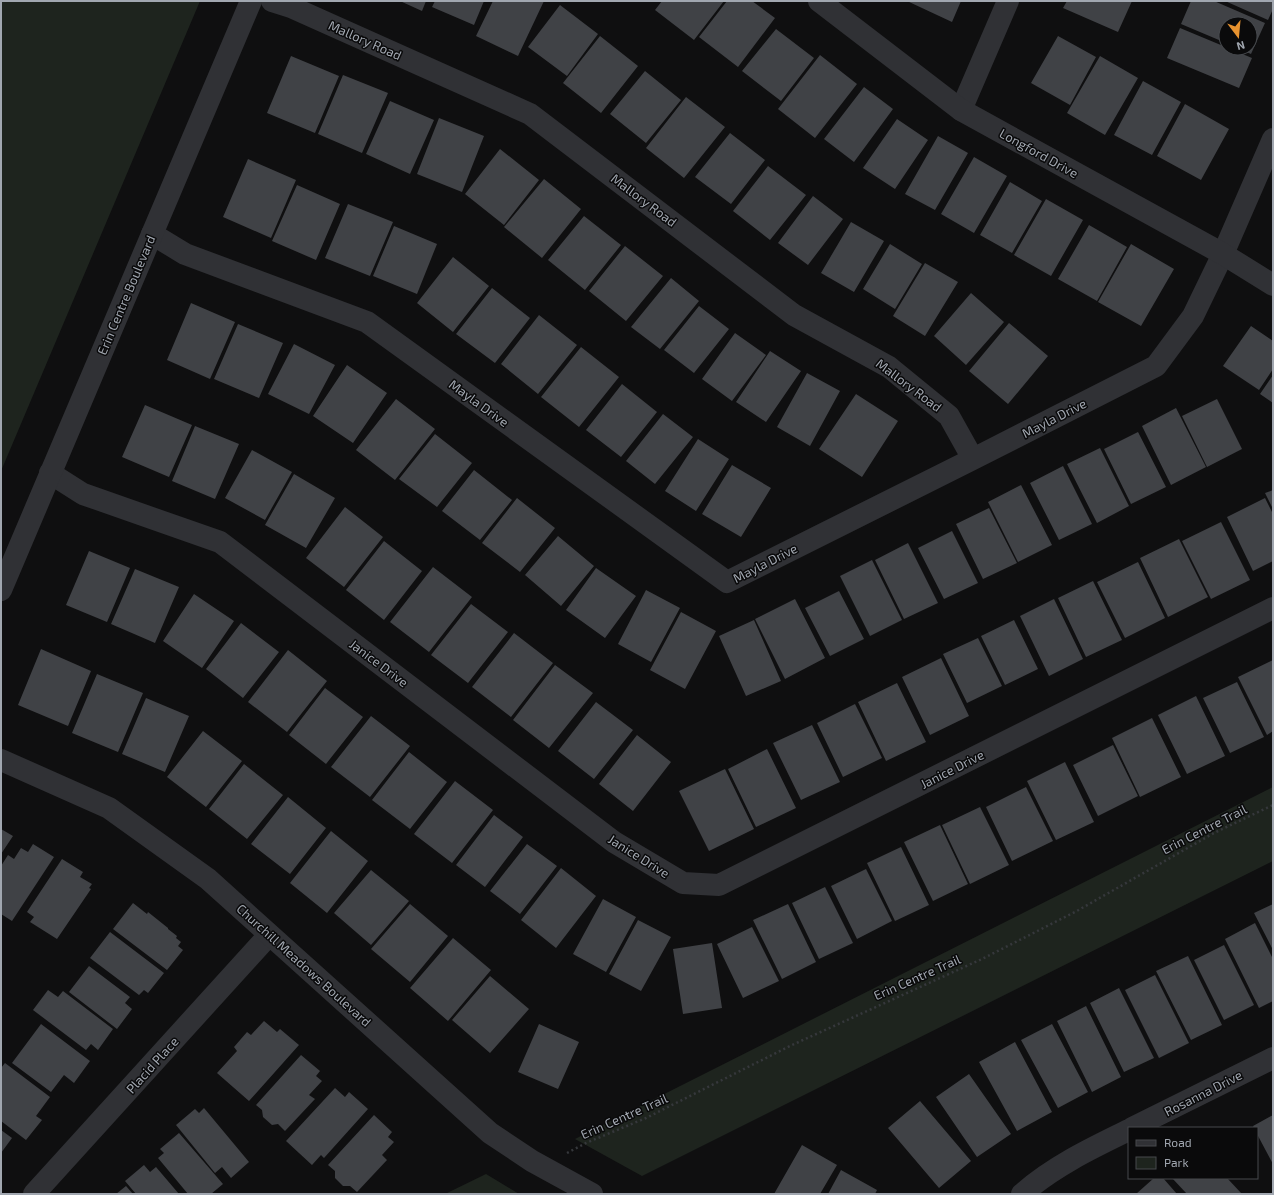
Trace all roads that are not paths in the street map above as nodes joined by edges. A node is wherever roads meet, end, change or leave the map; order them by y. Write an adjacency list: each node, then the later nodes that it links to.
1 (251, 1): 7 (street, Erin Centre Boulevard)
2 (272, 1): 10 (street, Mallory Road)
3 (819, 1): 5 (street, Longford Drive)
4 (1008, 1): 5 (street)
5 (961, 110): 8 (street, Longford Drive)
6 (1273, 139): 8 (street, Mayla Drive)
7 (152, 234): 10 (street, Mayla Drive); 11 (street, Erin Centre Boulevard)
8 (1223, 254): 9 (street, Longford Drive); 10 (street, Mayla Drive)
9 (1273, 285)
10 (973, 459)
11 (50, 473): 12 (street, Erin Centre Boulevard); 13 (street, Janice Drive)
12 (1, 590)
13 (1273, 608)
14 (1, 760): 15 (street, Churchill Meadows Boulevard)
15 (269, 934): 19 (street, Placid Place); 20 (street, Churchill Meadows Boulevard)
16 (1273, 1058): 17 (street, Rosanna Drive)
17 (1134, 1127)
18 (1128, 1131): 21 (street)
19 (34, 1194)
20 (592, 1194)
21 (1022, 1194)

